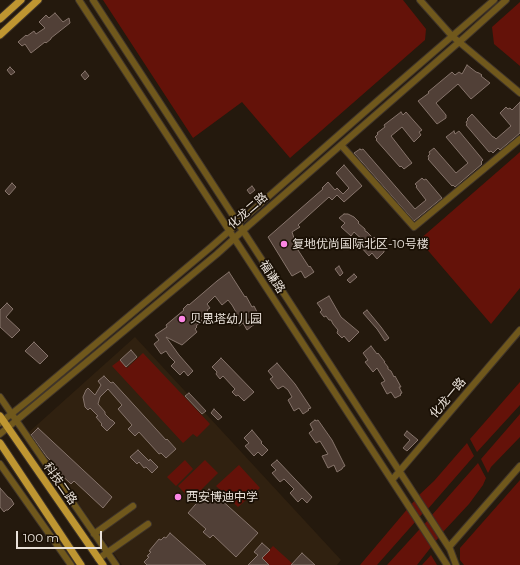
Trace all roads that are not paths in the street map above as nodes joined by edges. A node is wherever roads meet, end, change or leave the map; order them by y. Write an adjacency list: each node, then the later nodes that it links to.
1 (21, 0): 8 (main road)
2 (38, 0): 9 (main road)
3 (79, 0): 17 (street, 福谦路)
4 (93, 0): 15 (street, 福谦路)
5 (420, 0): 10 (street)
6 (494, 0): 10 (street, 化龙二路)
7 (506, 0): 11 (street, 化龙二路)
8 (0, 19)
9 (0, 35)
10 (452, 36): 11 (street); 15 (street, 化龙二路)
11 (459, 42): 12 (street); 14 (street, 化龙二路)
12 (520, 93)
13 (520, 139): 14 (street)
14 (341, 145): 16 (street, 化龙二路)
15 (238, 223): 16 (street, 福谦路); 17 (street, 化龙二路)
16 (243, 230): 18 (street, 化龙二路); 29 (street, 福谦路)
17 (229, 231): 18 (street, 福谦路); 21 (street, 化龙二路)
18 (234, 238): 23 (street, 化龙二路); 30 (street, 福谦路)
19 (520, 330): 29 (street, 化龙一路)
20 (0, 397): 21 (street)
21 (11, 414): 22 (street, 化龙二路); 23 (street)
22 (1, 420): 24 (main road, 科技二路)
23 (16, 421): 24 (street, 化龙二路); 33 (street)
24 (8, 428): 25 (street, 化龙二路); 36 (main road, 科技二路)
25 (0, 434)
26 (0, 443): 38 (main road)
27 (0, 464): 37 (street)
28 (520, 466): 34 (street)
29 (400, 471): 30 (street, 化龙一路); 34 (street, 福谦路)
30 (392, 480): 40 (street, 福谦路)
31 (133, 506): 33 (street)
32 (148, 524): 35 (street)
33 (94, 534): 35 (street)
34 (449, 547): 41 (street, 福谦路)
35 (107, 553): 36 (street); 39 (street)
36 (100, 562)
37 (71, 565)
38 (82, 565)
39 (116, 565)
40 (447, 565)
41 (456, 565)

